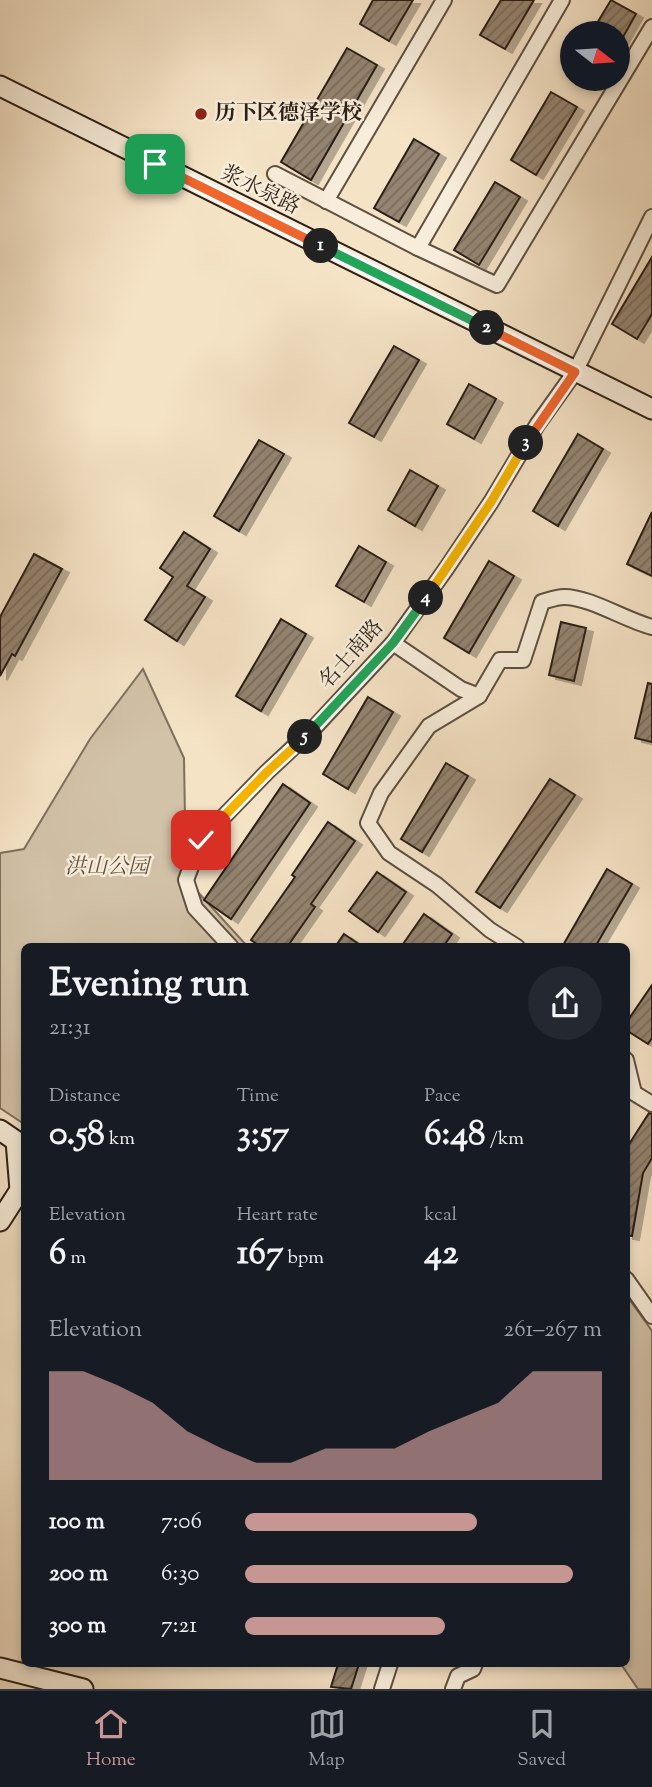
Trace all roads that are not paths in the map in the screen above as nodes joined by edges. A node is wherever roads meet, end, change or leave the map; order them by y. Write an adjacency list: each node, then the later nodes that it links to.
1 (444, 0): 6 (street)
2 (562, 0): 8 (street)
3 (652, 27): 8 (street)
4 (0, 86): 9 (main road, 浆水泉路)
5 (275, 174): 6 (street)
6 (326, 201): 8 (street)
7 (652, 218): 9 (street, 名士南路)
8 (418, 248)
9 (575, 372): 10 (main road, 浆水泉路); 12 (street, 名士南路)
10 (652, 409)
11 (652, 627): 13 (street)
12 (393, 643): 13 (street); 14 (street, 名士南路)
13 (479, 696): 15 (street)
14 (228, 943)
15 (511, 943)
16 (630, 1076): 17 (street)
17 (652, 1104)
18 (0, 1130): 19 (main road)
19 (0, 1222)
20 (630, 1285): 21 (street)
21 (652, 1316)
22 (389, 1667): 26 (street)
23 (474, 1667): 27 (street)
24 (0, 1668): 25 (main road)
25 (83, 1689)
26 (382, 1689)
27 (453, 1689)

